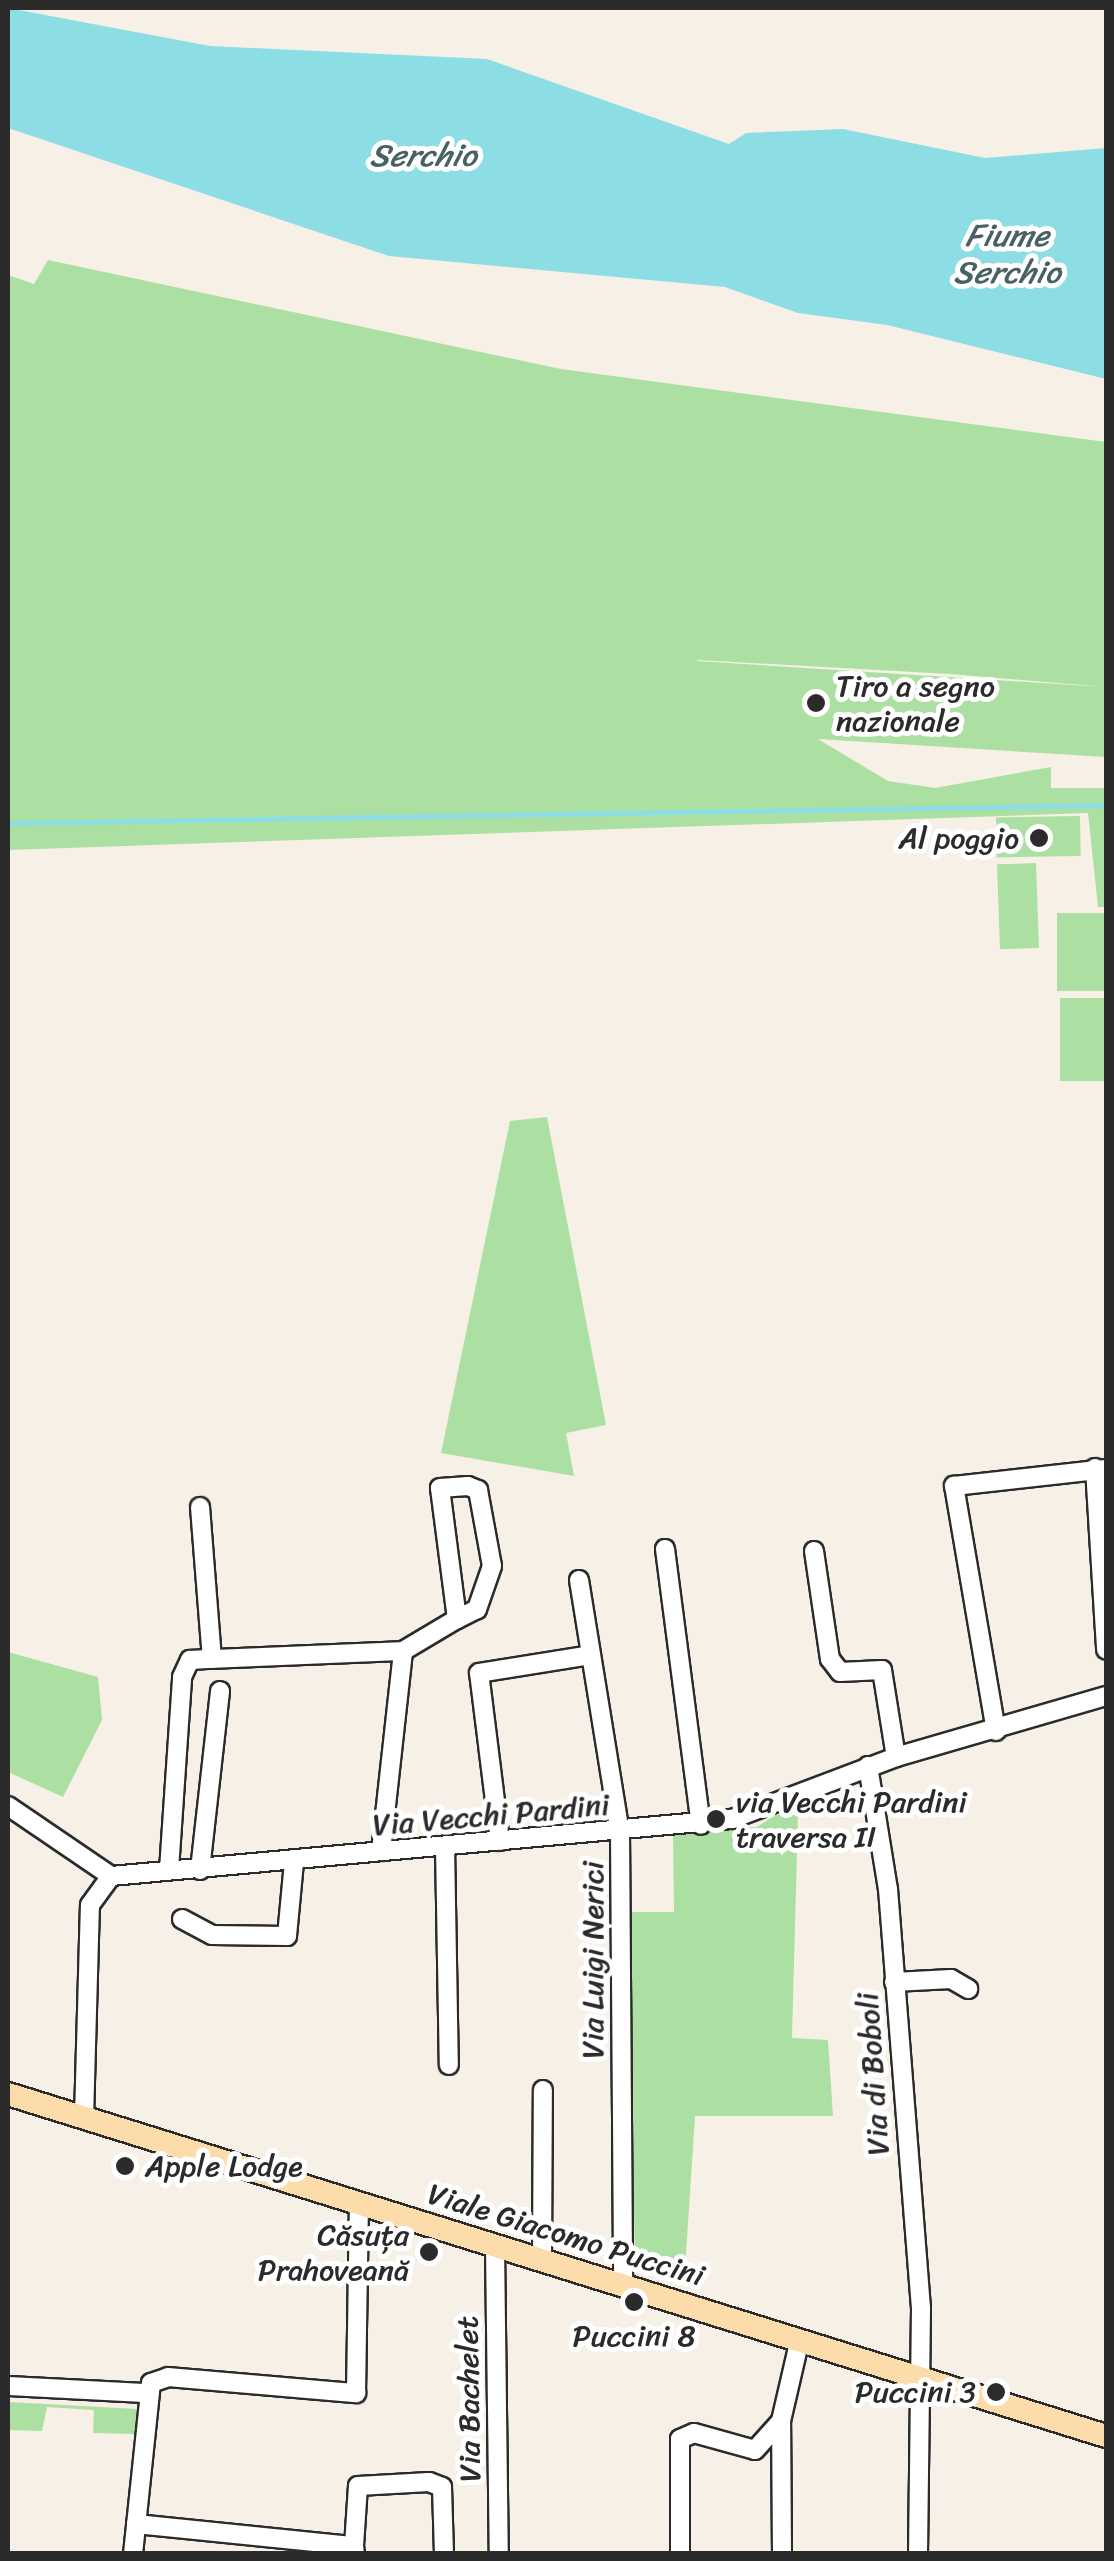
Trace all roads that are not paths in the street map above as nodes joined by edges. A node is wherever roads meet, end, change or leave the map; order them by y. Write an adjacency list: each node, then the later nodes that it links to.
1 (1101, 1469): 7 (street); 13 (street)
2 (200, 1506): 10 (street)
3 (665, 1549): 17 (street)
4 (814, 1551): 14 (street)
5 (579, 1580): 9 (street, Via Luigi Nerici)
6 (457, 1619): 6 (street); 8 (street)
7 (1106, 1650)
8 (404, 1651): 10 (street); 21 (street)
9 (591, 1654): 18 (street, Via Luigi Nerici); 19 (street)
10 (212, 1659): 23 (street)
11 (220, 1691): 24 (street)
12 (1106, 1696): 13 (street, Via Vecchi Pardini)
13 (996, 1731): 14 (street, Via Vecchi Pardini)
14 (896, 1757): 15 (street, Via Vecchi Pardini)
15 (868, 1766): 17 (street, Via Vecchi Pardini); 27 (street, Via di Boboli)
16 (8, 1806): 25 (street)
17 (701, 1824): 18 (street, Via Vecchi Pardini)
18 (620, 1832): 19 (street, Via Vecchi Pardini); 36 (street, Via Luigi Nerici)
19 (500, 1841): 20 (street, Via Vecchi Pardini)
20 (444, 1846): 21 (street, Via Vecchi Pardini); 29 (street)
21 (381, 1851): 22 (street, Via Vecchi Pardini)
22 (294, 1862): 24 (street, Via Vecchi Pardini); 26 (street)
23 (169, 1870): 24 (street, Via Vecchi Pardini); 25 (street, Via Vecchi Pardini)
24 (200, 1870)
25 (111, 1876): 32 (street)
26 (182, 1920)
27 (894, 1982): 28 (street); 38 (street, Via di Boboli)
28 (968, 1989)
29 (449, 2065)
30 (543, 2090): 35 (street)
31 (8, 2094): 32 (main road, Viale Giacomo Puccini)
32 (84, 2118): 33 (main road, Viale Giacomo Puccini)
33 (359, 2202): 34 (main road, Viale Giacomo Puccini); 40 (street)
34 (495, 2244): 35 (main road, Viale Giacomo Puccini); 49 (street, Via Bachelet)
35 (542, 2259): 36 (main road, Viale Giacomo Puccini)
36 (624, 2284): 37 (main road, Viale Giacomo Puccini)
37 (800, 2339): 38 (main road, Viale Giacomo Puccini); 41 (street)
38 (921, 2378): 42 (main road, Viale Giacomo Puccini); 52 (street, Via di Boboli)
39 (8, 2386): 40 (street)
40 (144, 2393): 45 (street)
41 (781, 2421): 43 (street); 44 (street)
42 (1106, 2436)
43 (748, 2450): 44 (street); 50 (street)
44 (782, 2489): 51 (street)
45 (136, 2524): 46 (street); 47 (street)
46 (354, 2550): 48 (street)
47 (134, 2554)
48 (444, 2554)
49 (499, 2554)
50 (680, 2554)
51 (782, 2554)
52 (918, 2554)

